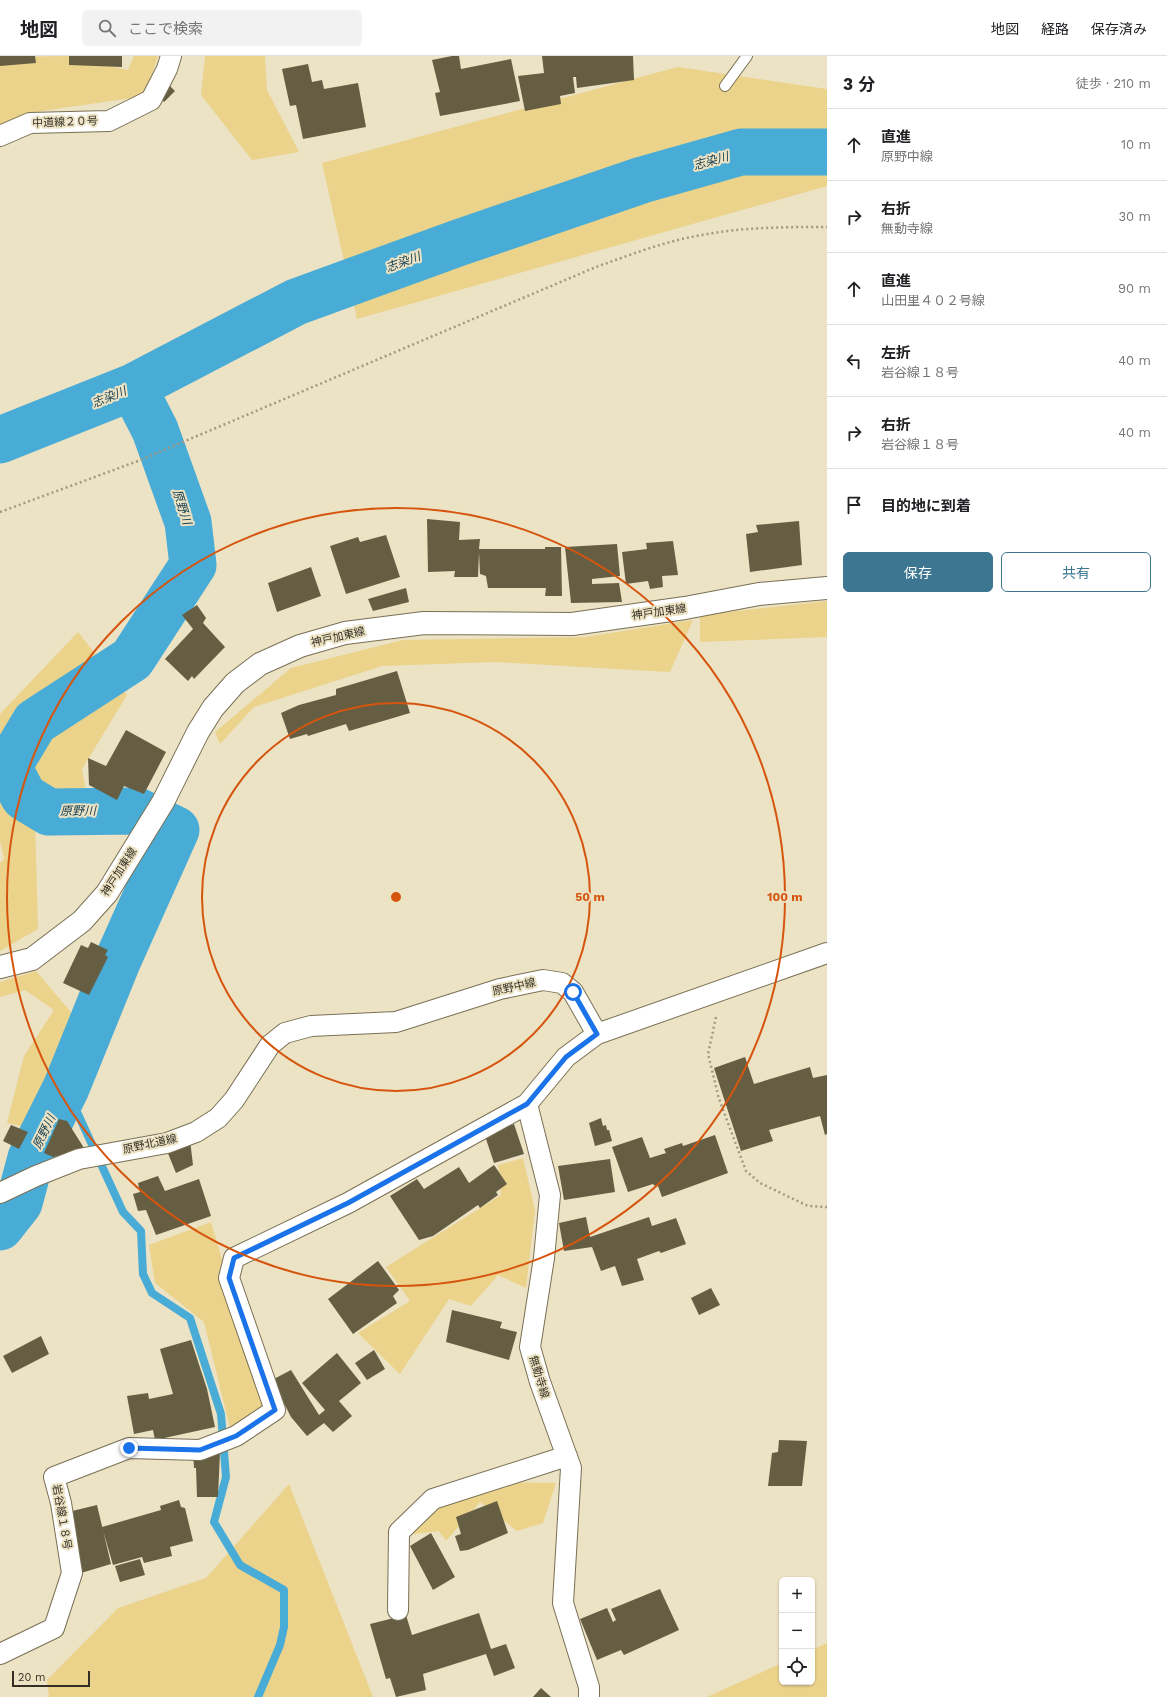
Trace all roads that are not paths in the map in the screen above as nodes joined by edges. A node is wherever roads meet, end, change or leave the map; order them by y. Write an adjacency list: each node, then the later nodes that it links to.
1 (171, 56): 4 (street, 中道線２０号)
2 (747, 56): 3 (lane)
3 (725, 86)
4 (0, 136)
5 (827, 588): 7 (street, 神戸加東線)
6 (827, 953): 9 (street)
7 (0, 967)
8 (285, 1033): 9 (street, 原野中線); 11 (street, 原野北道線)
9 (597, 1034): 10 (street)
10 (527, 1104): 12 (street, 無動寺線); 14 (street, 岩谷線１８号)
11 (8, 1190)
12 (567, 1456): 13 (street); 15 (street, 無動寺線)
13 (398, 1610)
14 (0, 1654)
15 (589, 1697)

